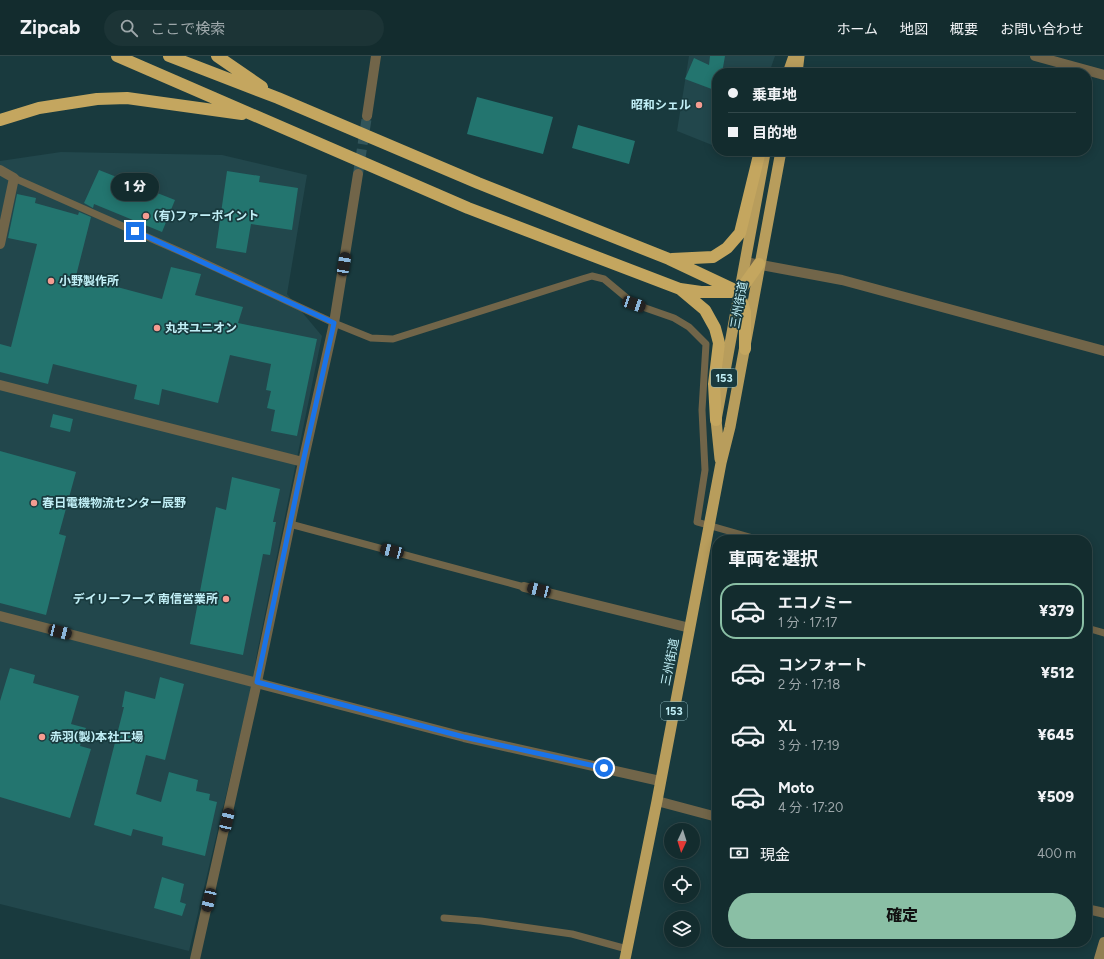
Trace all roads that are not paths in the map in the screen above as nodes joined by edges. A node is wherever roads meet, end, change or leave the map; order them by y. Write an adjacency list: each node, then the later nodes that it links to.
1 (117, 56): 14 (highway)
2 (169, 56): 13 (highway)
3 (217, 56): 13 (highway)
4 (376, 56): 15 (street)
5 (794, 56): 8 (highway)
6 (799, 56): 9 (highway)
7 (1035, 56): 10 (street)
8 (790, 68)
9 (798, 68)
10 (1079, 68)
11 (1092, 72): 12 (street)
12 (1104, 75)
13 (278, 98): 24 (highway)
14 (257, 116): 16 (highway); 27 (highway)
15 (367, 116)
16 (0, 120)
17 (759, 156): 24 (highway)
18 (764, 156): 25 (highway, 三州街道 / 153)
19 (780, 156): 26 (highway, 三州街道 / 153)
20 (0, 170): 22 (street)
21 (358, 174): 29 (street)
22 (14, 178): 23 (street); 29 (lane)
23 (0, 244)
24 (669, 259): 28 (highway)
25 (745, 262): 26 (street); 28 (highway, 三州街道 / 153)
26 (759, 264): 28 (highway); 30 (highway, 三州街道 / 153); 31 (street)
27 (680, 289): 28 (highway); 33 (highway)
28 (739, 292): 30 (highway); 33 (highway, 三州街道 / 153)
29 (334, 323): 34 (street); 37 (lane)
30 (745, 349): 35 (highway, 三州街道 / 153)
31 (1104, 351)
32 (0, 385): 34 (street)
33 (716, 420): 35 (highway, 三州街道 / 153)
34 (303, 462): 36 (street)
35 (721, 463): 37 (highway, 三州街道 / 153)
36 (290, 524): 39 (lane); 44 (street)
37 (709, 526): 38 (lane); 41 (highway, 三州街道 / 153)
38 (742, 535)
39 (524, 587): 41 (street)
40 (0, 616): 44 (street)
41 (690, 628): 45 (highway, 三州街道 / 153)
42 (1092, 629): 43 (lane)
43 (1104, 633)
44 (257, 682): 45 (street); 53 (street)
45 (660, 781): 46 (highway, 三州街道 / 153)
46 (657, 801): 47 (street); 52 (highway, 三州街道 / 153)
47 (712, 816)
48 (1092, 910): 49 (street)
49 (1104, 913)
50 (444, 918): 52 (lane)
51 (1104, 942): 54 (main road)
52 (626, 954)
53 (195, 959)
54 (1099, 959)

